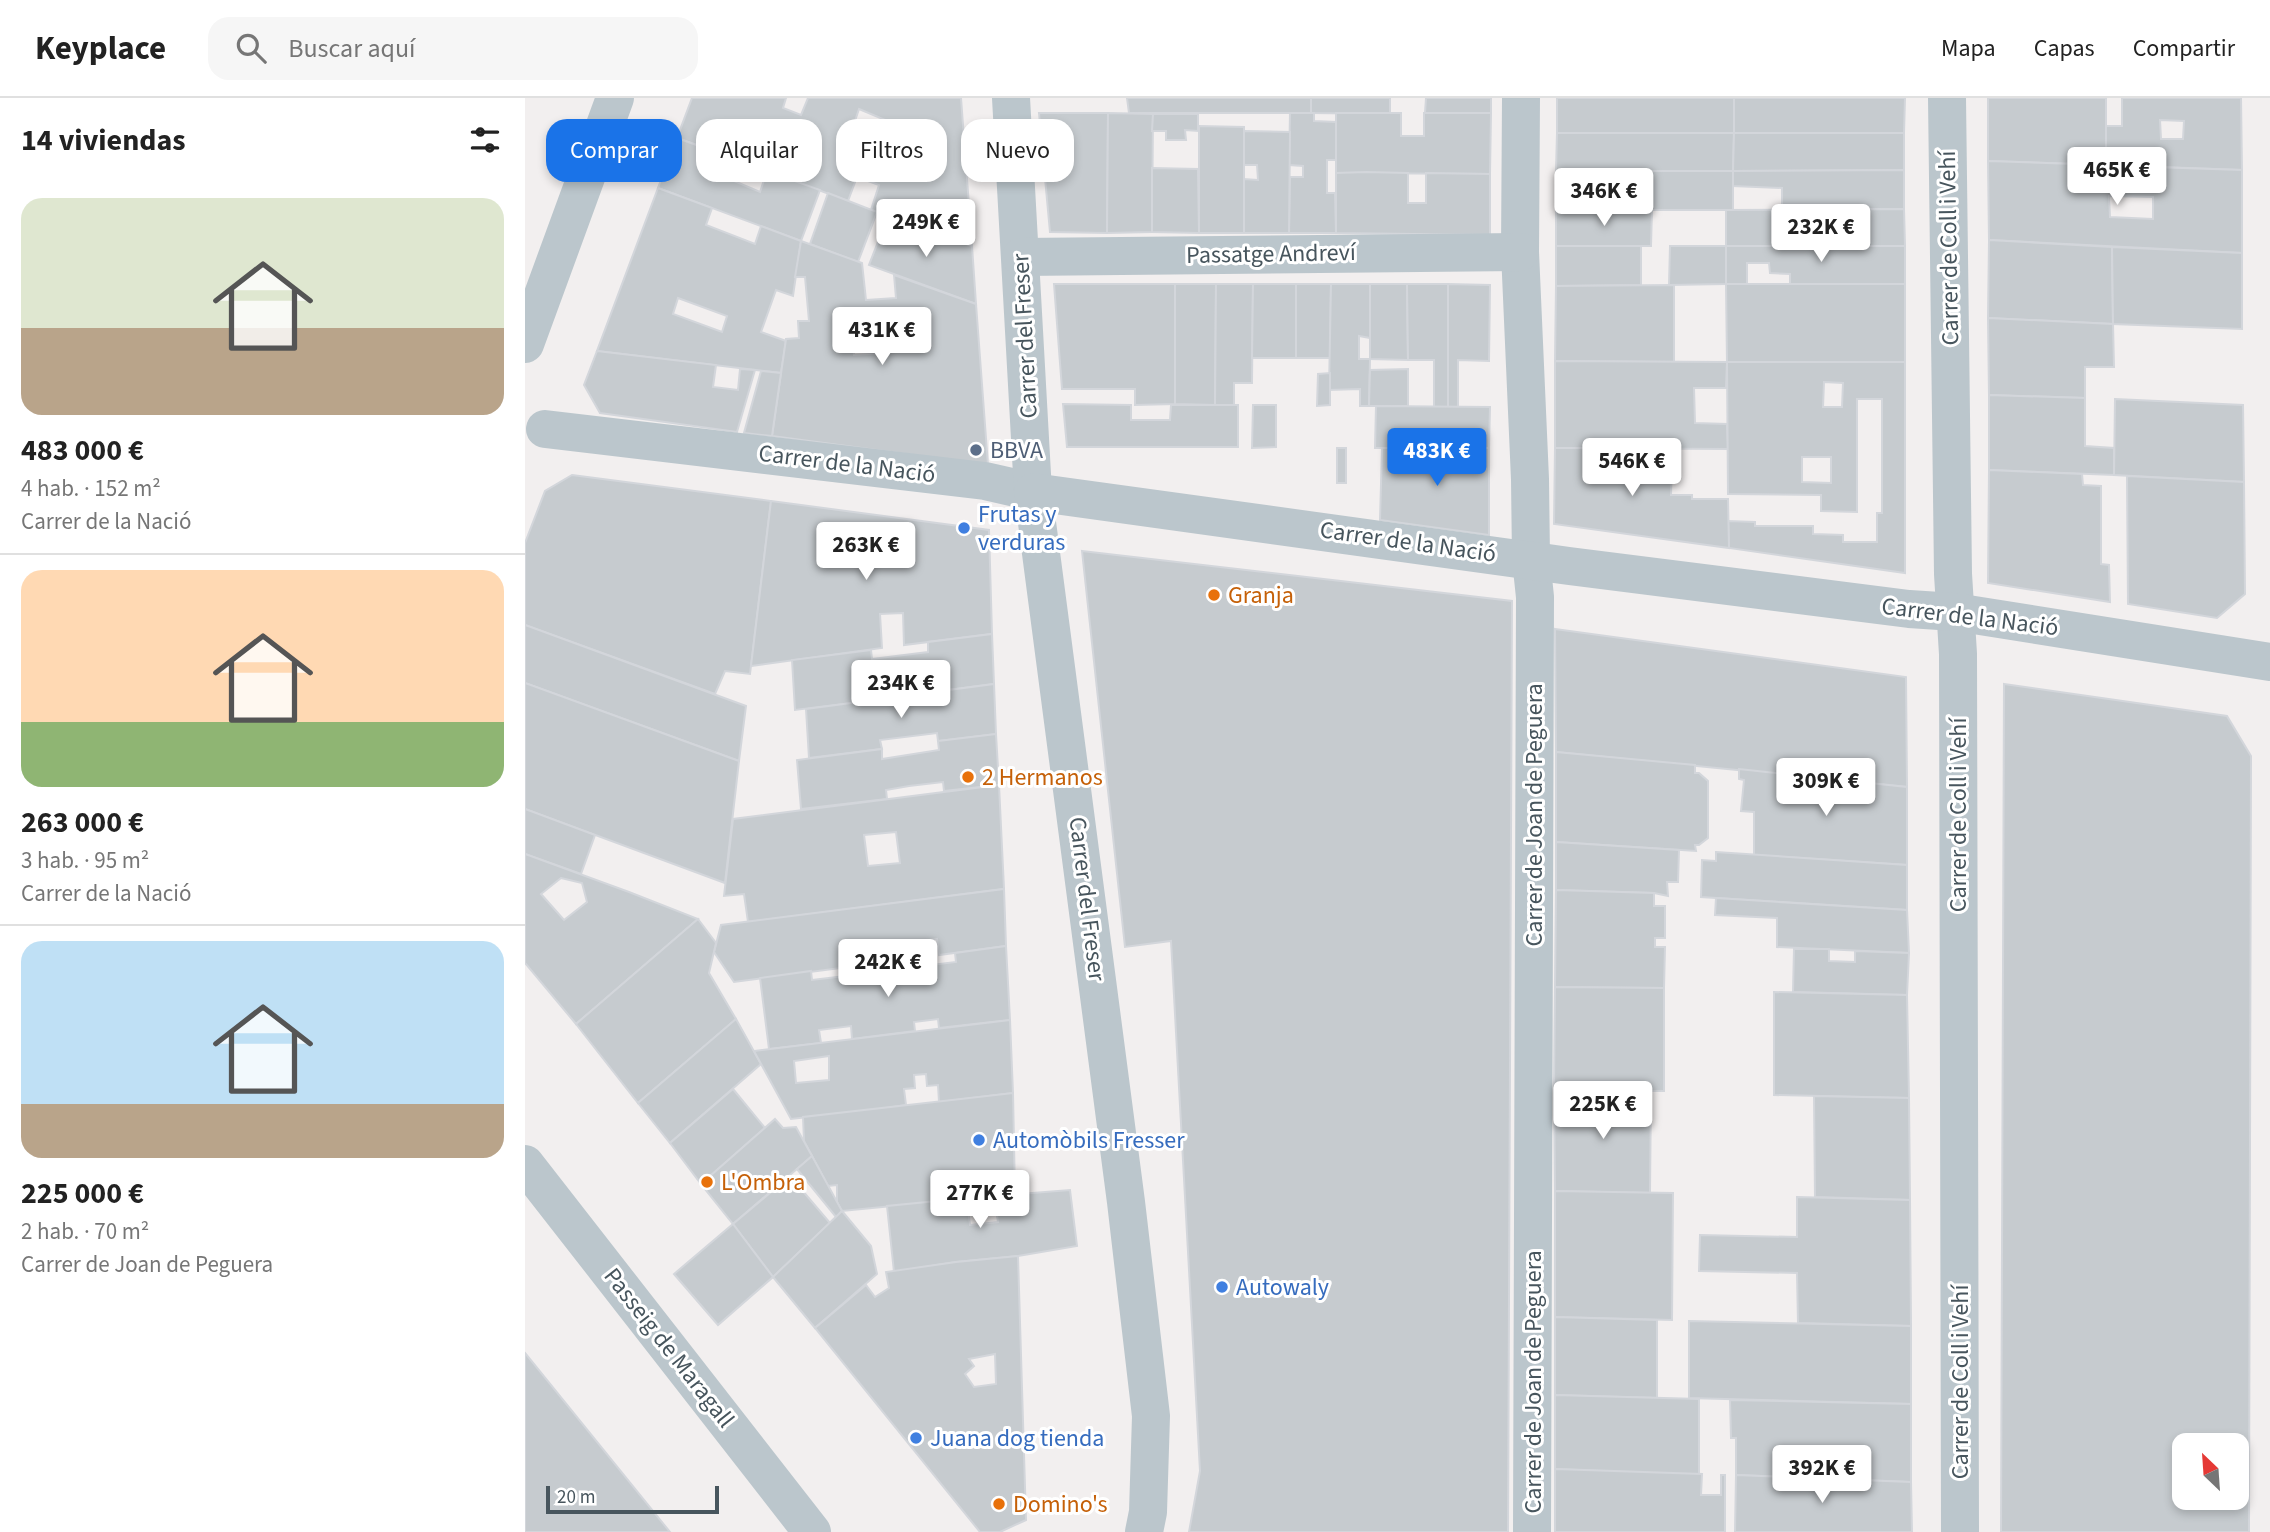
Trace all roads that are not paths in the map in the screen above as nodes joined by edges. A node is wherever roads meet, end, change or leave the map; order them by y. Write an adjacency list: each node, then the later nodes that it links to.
1 (615, 98): 7 (street)
2 (1011, 98): 6 (street, Carrer del Freser)
3 (1521, 98): 5 (street, Carrer de Joan de Peguera)
4 (1947, 98): 11 (street, Carrer de Coll i Vehí)
5 (1520, 252): 6 (street, Passatge Andreví); 10 (street, Carrer de Joan de Peguera)
6 (1021, 257): 9 (street, Carrer del Freser)
7 (525, 344)
8 (545, 429): 9 (street, Carrer de la Nació)
9 (1033, 492): 10 (street, Carrer de la Nació); 15 (street, Carrer del Freser)
10 (1531, 559): 11 (street, Carrer de la Nació); 16 (street, Carrer de Joan de Peguera)
11 (1955, 612): 12 (street, Carrer de la Nació); 17 (street, Carrer de Coll i Vehí)
12 (2270, 662)
13 (525, 1164): 14 (street, Passeig de Maragall)
14 (812, 1532)
15 (1144, 1532)
16 (1532, 1532)
17 (1960, 1532)

